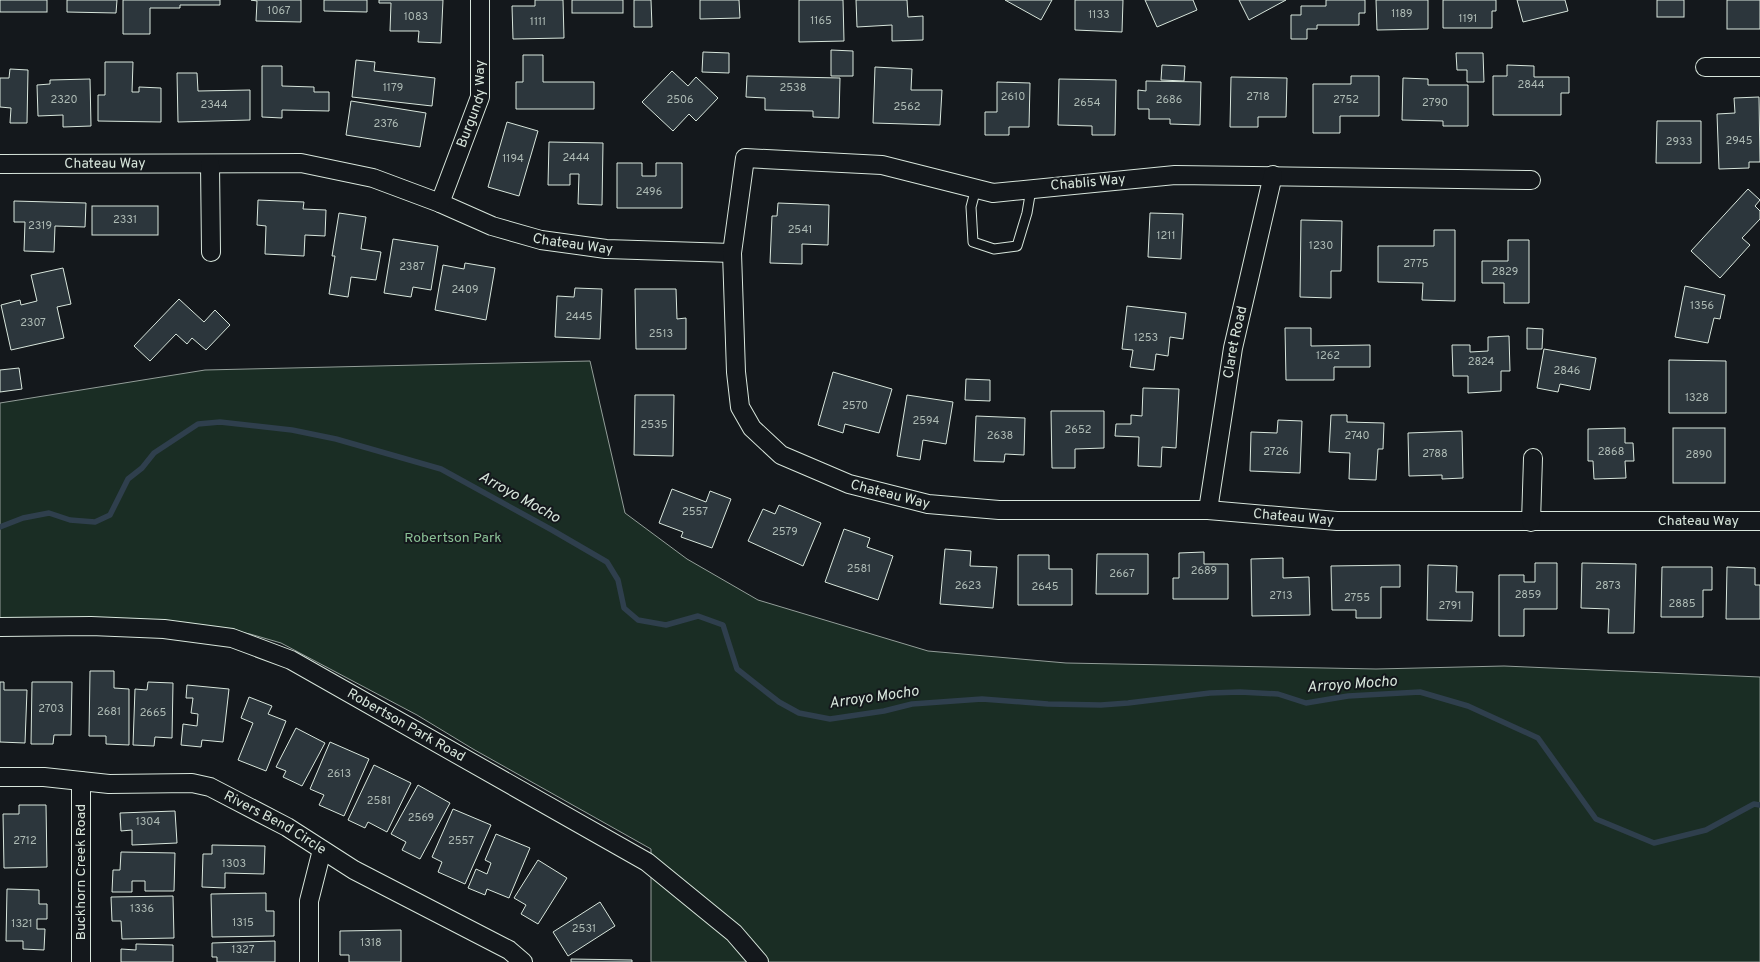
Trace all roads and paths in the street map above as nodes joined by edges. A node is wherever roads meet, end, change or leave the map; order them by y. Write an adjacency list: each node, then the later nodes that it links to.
1 (480, 0): 10 (street, Burgundy Way)
2 (1705, 67): 3 (street)
3 (1760, 67)
4 (0, 164): 5 (street, Chateau Way)
5 (210, 164): 10 (street, Chateau Way); 11 (street)
6 (1273, 175): 7 (street, Chablis Way); 9 (street, Chablis Way); 14 (street, Claret Road)
7 (1531, 180)
8 (976, 188): 9 (street, Chablis Way); 9 (lane); 12 (street, Chablis Way)
9 (1031, 189)
10 (440, 203): 12 (street, Chateau Way)
11 (212, 252)
12 (732, 253): 14 (street, Chateau Way)
13 (1533, 458): 16 (street)
14 (1208, 510): 16 (street, Chateau Way)
15 (1760, 521): 16 (street, Chateau Way)
16 (1531, 522)
17 (0, 627): 24 (street, Robertson Park Road)
18 (0, 776): 19 (street, Rivers Bend Circle)
19 (82, 781): 20 (street, Rivers Bend Circle); 21 (street, Buckhorn Creek Road)
20 (322, 850): 22 (street); 23 (street, Rivers Bend Circle)
21 (81, 962)
22 (309, 962)
23 (523, 962)
24 (759, 962)

